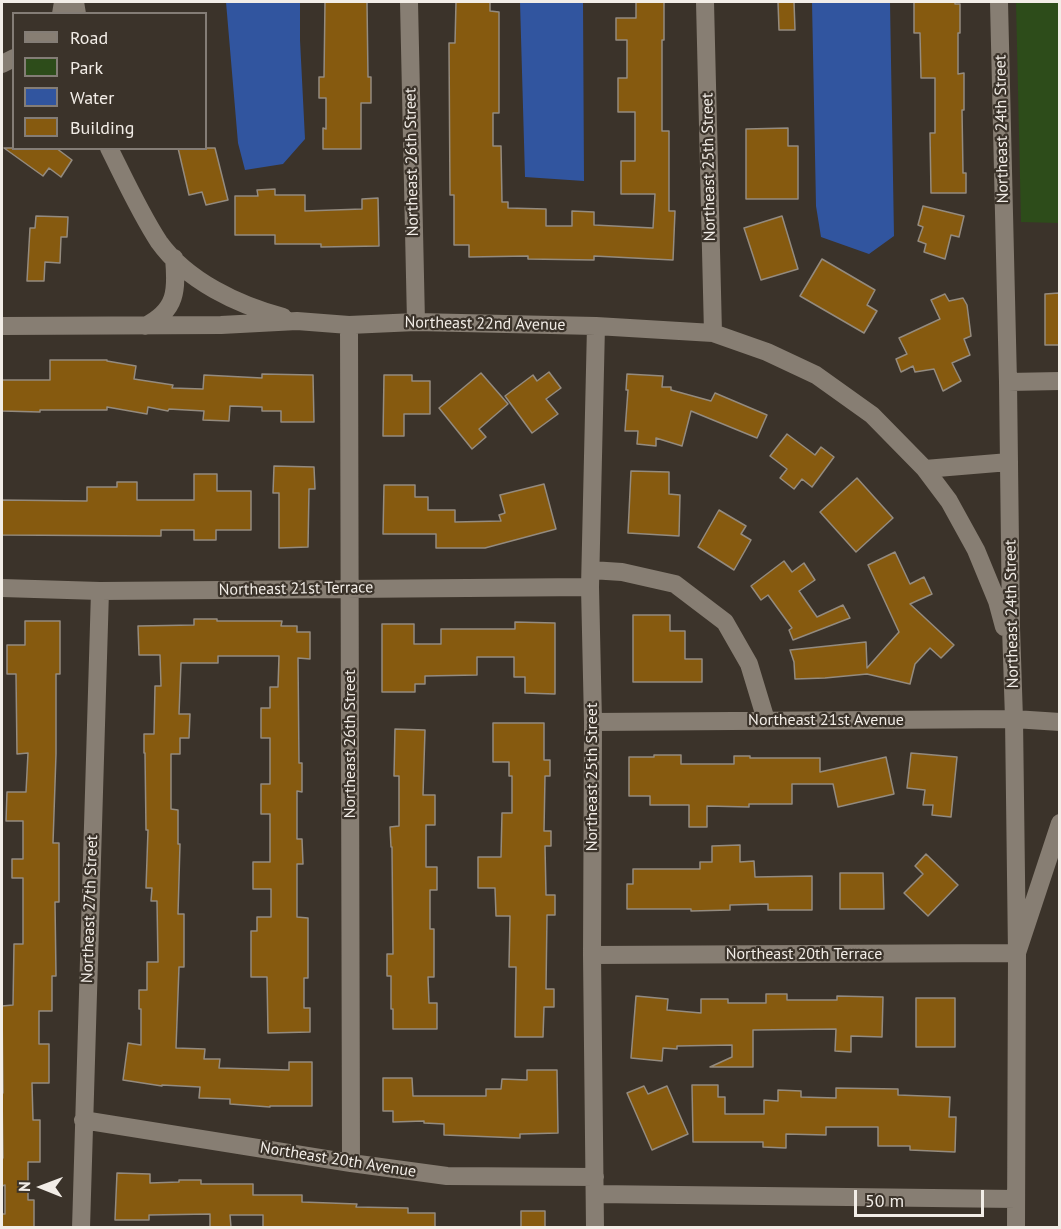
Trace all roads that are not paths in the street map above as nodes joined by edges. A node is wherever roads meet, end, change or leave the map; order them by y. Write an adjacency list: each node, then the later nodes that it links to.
1 (408, 2): 7 (street, Northeast 26th Street)
2 (705, 2): 12 (street, Northeast 25th Street)
3 (999, 2): 14 (street, Northeast 24th Street)
4 (110, 150): 5 (street)
5 (174, 258): 6 (street); 10 (street)
6 (297, 321): 8 (street, Northeast 22nd Avenue); 10 (street, Northeast 22nd Avenue)
7 (416, 322): 8 (street, Northeast 22nd Avenue); 11 (street, Northeast 22nd Avenue)
8 (349, 325): 19 (street, Northeast 26th Street)
9 (2, 326): 10 (street, Northeast 22nd Avenue)
10 (146, 326)
11 (596, 326): 12 (street, Northeast 22nd Avenue); 17 (street, Northeast 25th Street)
12 (713, 333): 16 (street, Northeast 22nd Avenue)
13 (1059, 381): 14 (street)
14 (1008, 382): 15 (street, Northeast 24th Street)
15 (1009, 462): 16 (street); 21 (street, Northeast 24th Street)
16 (925, 469): 21 (street, Northeast 22nd Avenue)
17 (591, 578): 19 (street, Northeast 21st Terrace); 23 (street, Northeast 21st Terrace); 24 (street, Northeast 25th Street)
18 (2, 588): 20 (street, Northeast 21st Terrace)
19 (350, 589): 20 (street, Northeast 21st Terrace); 30 (street, Northeast 26th Street)
20 (100, 591): 29 (street, Northeast 27th Street)
21 (1013, 676): 22 (street, Northeast 24th Street)
22 (1014, 718): 23 (street, Northeast 21st Avenue); 25 (street, Northeast 21st Avenue); 27 (street, Northeast 24th Street)
23 (766, 720): 24 (street, Northeast 21st Avenue)
24 (593, 722): 28 (street, Northeast 25th Street)
25 (1059, 722)
26 (1059, 823): 27 (street)
27 (1017, 953): 28 (street, Northeast 20th Terrace); 32 (street, Northeast 24th Street)
28 (592, 955): 31 (street, Northeast 25th Street)
29 (83, 1120): 30 (street, Northeast 20th Avenue); 33 (street, Northeast 27th Street)
30 (351, 1163): 31 (street, Northeast 20th Avenue)
31 (595, 1185): 32 (street, Northeast 20th Avenue); 34 (street, Northeast 25th Street)
32 (1016, 1199): 35 (street, Northeast 24th Street)
33 (81, 1227)
34 (595, 1227)
35 (1016, 1227)

